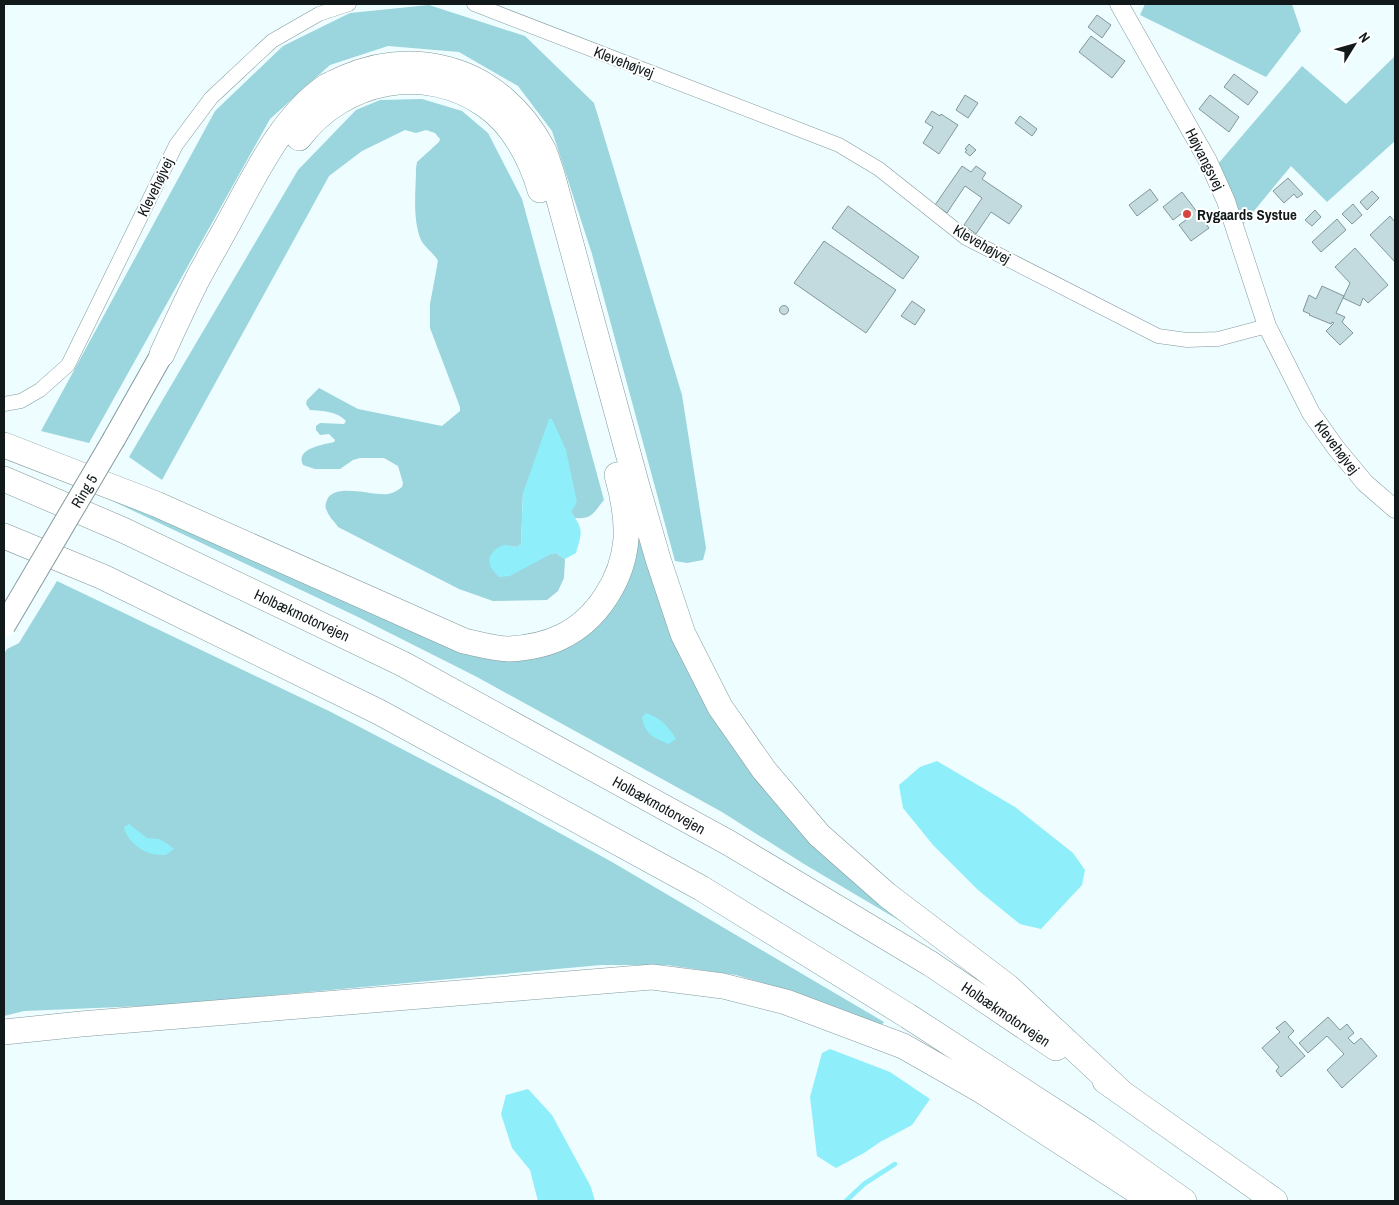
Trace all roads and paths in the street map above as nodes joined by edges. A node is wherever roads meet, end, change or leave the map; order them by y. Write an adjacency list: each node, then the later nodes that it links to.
1 (349, 4): 6 (street, Klevehøjvej)
2 (474, 4): 4 (street, Klevehøjvej)
3 (1119, 4): 4 (street, Højvangsvej)
4 (1267, 326): 9 (street, Klevehøjvej)
5 (162, 354): 7 (highway); 11 (highway, Ring 5, bridge); 13 (highway)
6 (4, 404)
7 (4, 446)
8 (4, 479): 13 (highway, Holbækmotorvejen)
9 (1395, 509)
10 (4, 536): 15 (highway)
11 (4, 626)
12 (4, 1032): 14 (highway)
13 (1120, 1091): 16 (highway, Holbækmotorvejen)
14 (1152, 1201)
15 (1184, 1201)
16 (1274, 1201)

